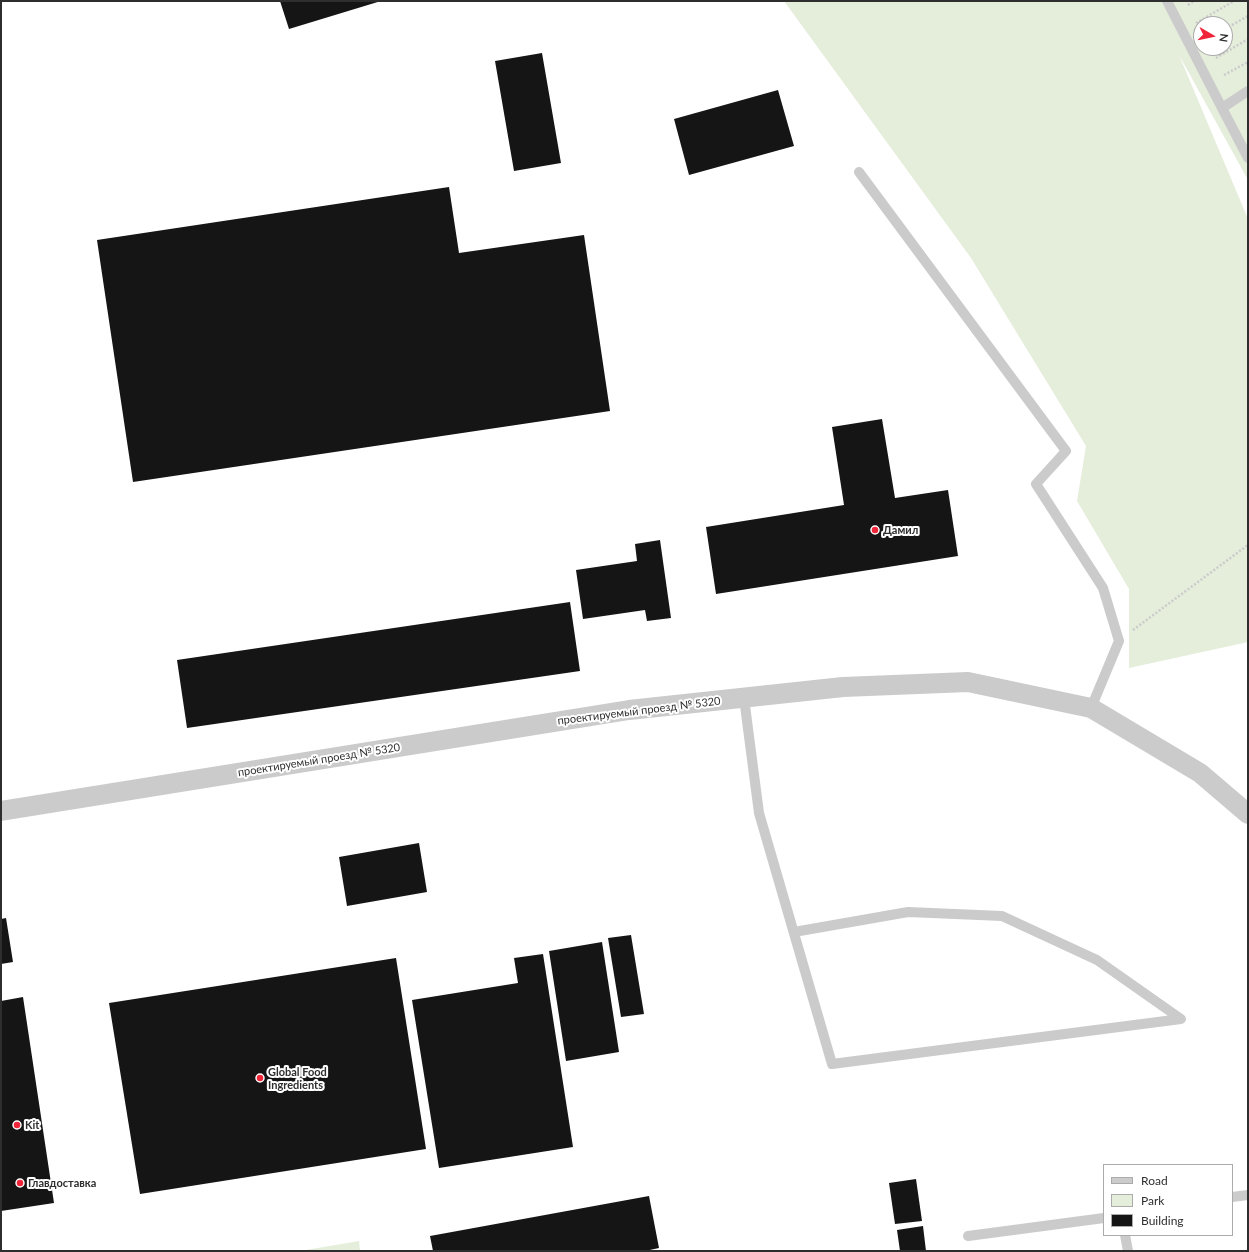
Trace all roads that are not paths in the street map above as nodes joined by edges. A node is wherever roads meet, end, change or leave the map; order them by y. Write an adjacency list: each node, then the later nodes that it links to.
1 (1167, 1): 3 (lane)
2 (1248, 91): 3 (lane)
3 (1222, 108): 4 (lane)
4 (1248, 158)
5 (859, 172): 7 (lane)
6 (744, 698): 7 (street, проектируемый проезд № 5320); 8 (street, проектируемый проезд № 5320); 10 (lane)
7 (1091, 708): 9 (street, проектируемый проезд № 5320)
8 (1, 811)
9 (1248, 814)
10 (794, 932): 10 (lane)
11 (1248, 1195): 12 (lane)
12 (1233, 1197)
13 (1103, 1218): 14 (lane)
14 (968, 1236)
15 (1126, 1236): 16 (lane)
16 (1128, 1251)

